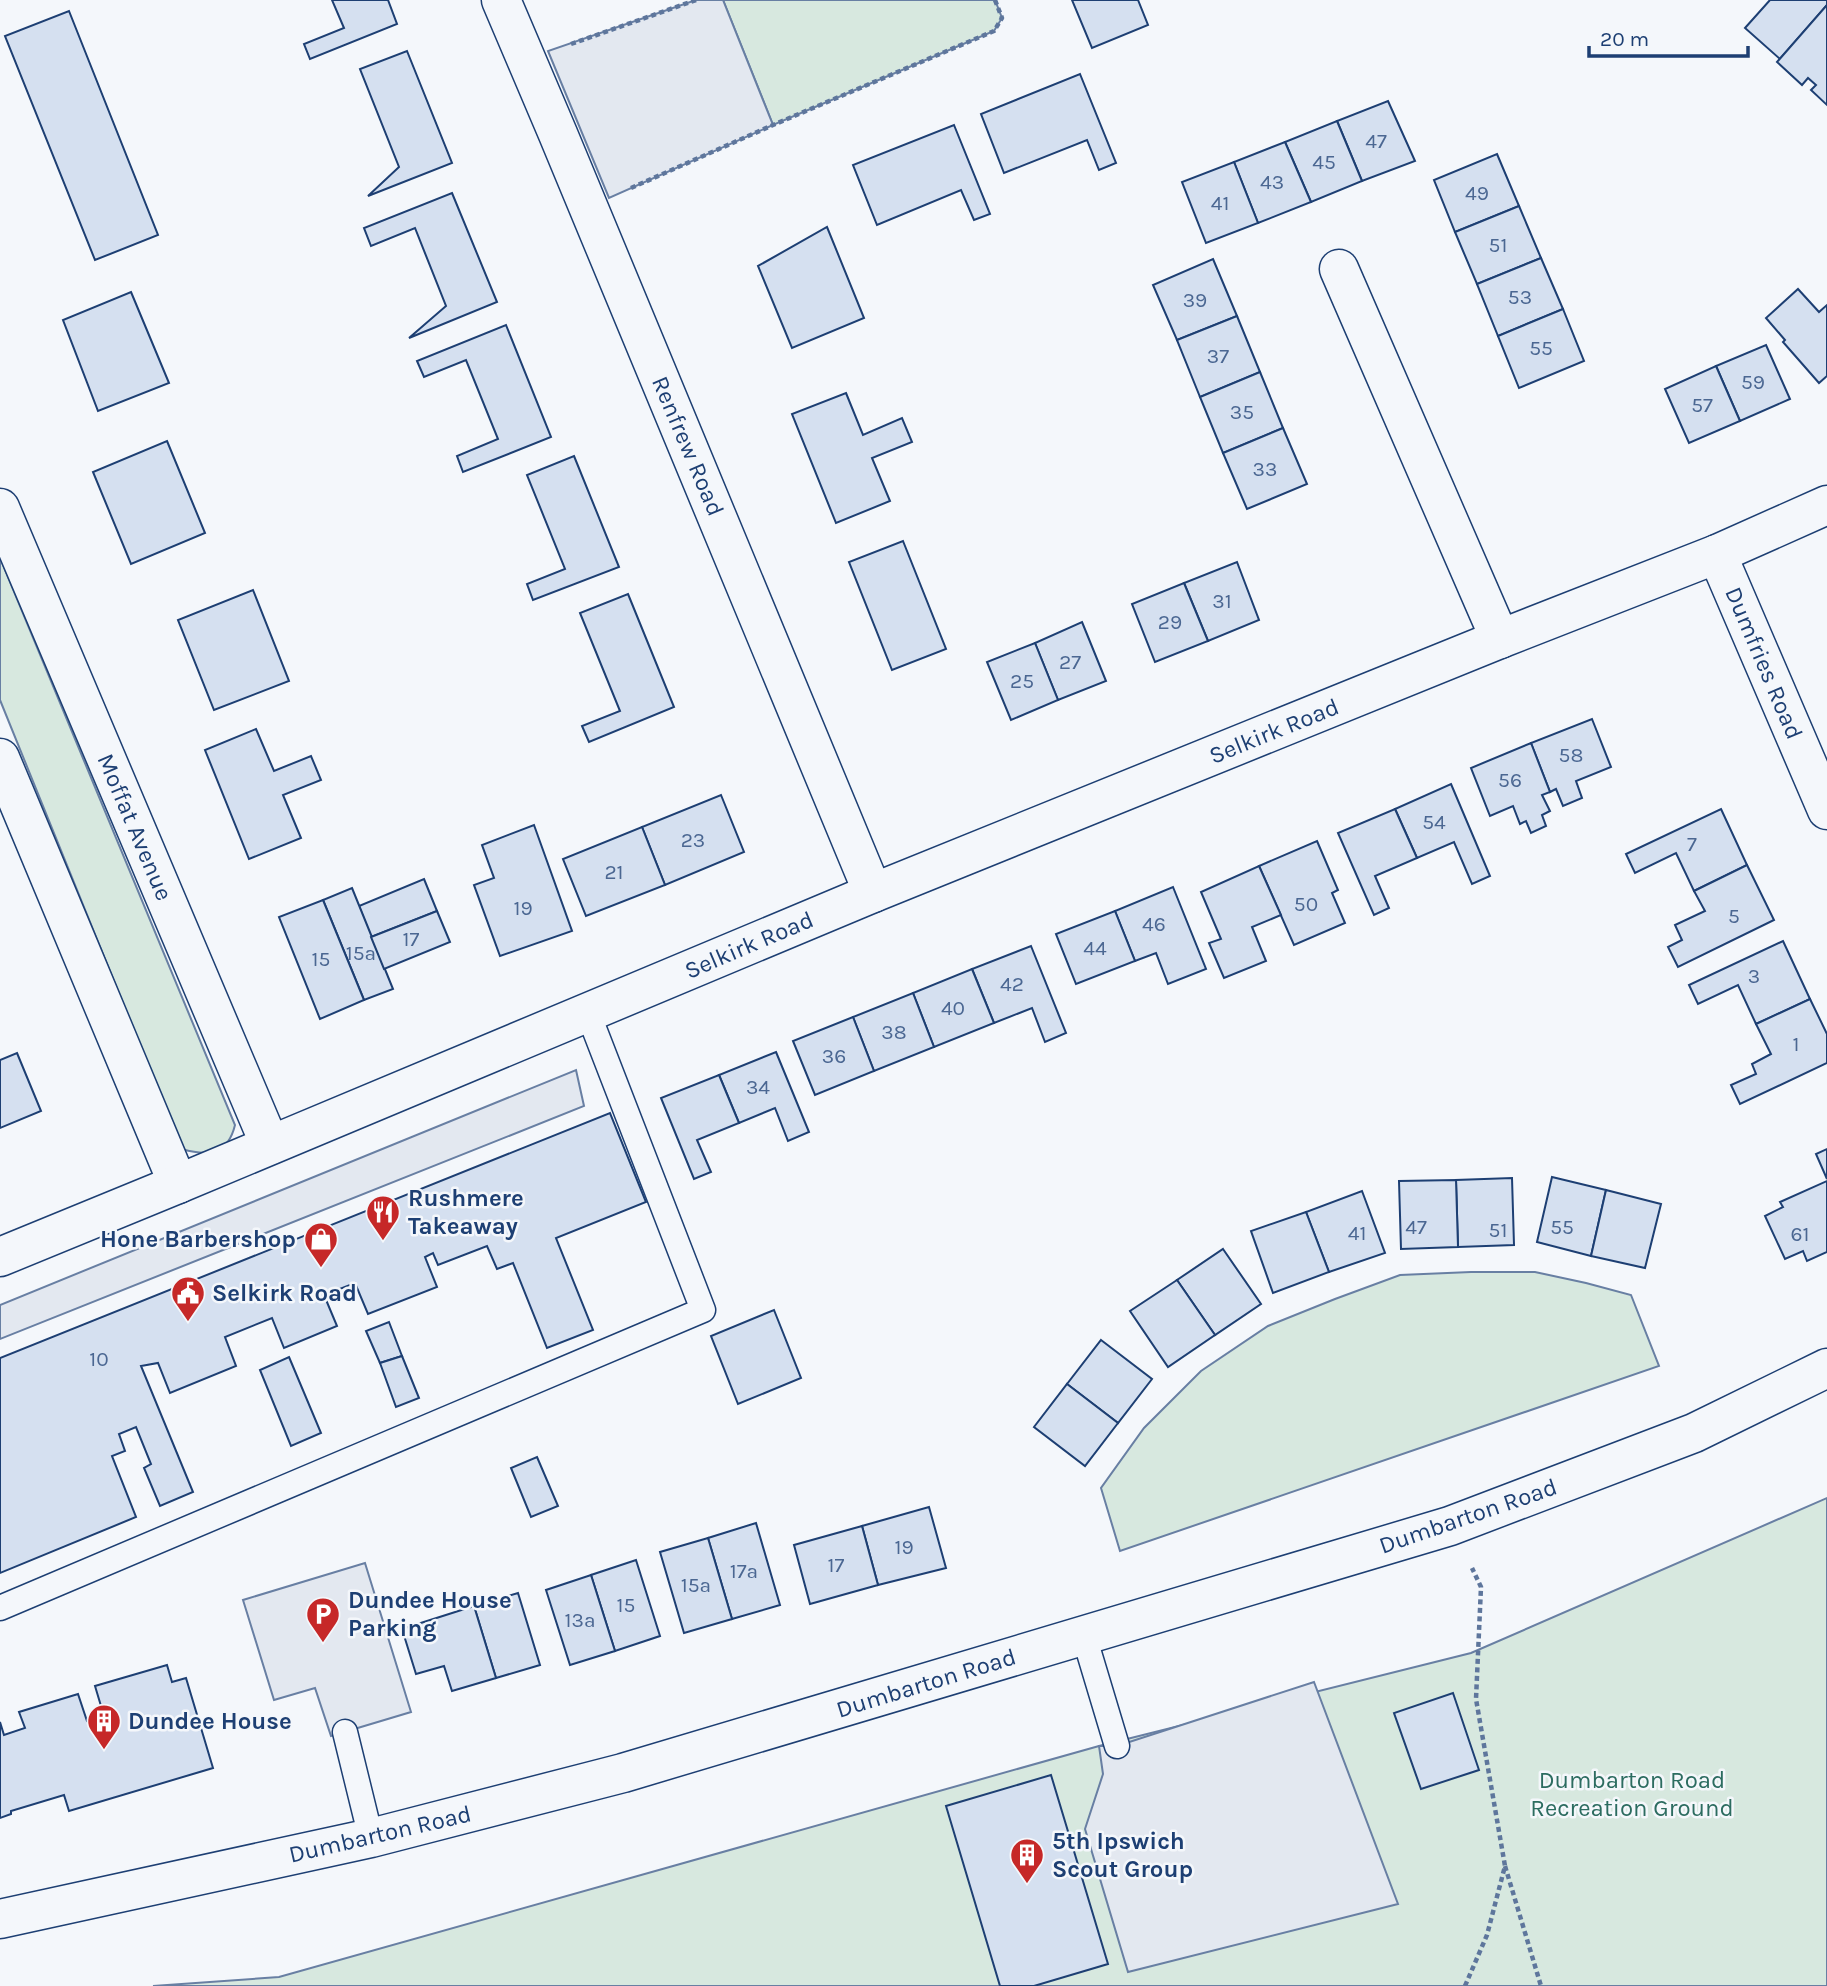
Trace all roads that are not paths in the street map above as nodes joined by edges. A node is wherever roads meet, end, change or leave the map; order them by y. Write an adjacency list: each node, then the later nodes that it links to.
1 (501, 0): 9 (street, Renfrew Road)
2 (1339, 269): 6 (street)
3 (1827, 505): 5 (street, Selkirk Road)
4 (0, 508): 11 (street, Moffat Avenue)
5 (1717, 554): 6 (street, Selkirk Road); 8 (street, Dumfries Road)
6 (1500, 639): 9 (street, Selkirk Road)
7 (0, 758): 12 (street)
8 (1827, 810)
9 (873, 892): 10 (street, Selkirk Road)
10 (587, 1013): 11 (street, Selkirk Road); 15 (lane)
11 (270, 1145): 12 (street, Selkirk Road)
12 (178, 1184): 13 (street, Selkirk Road)
13 (0, 1257)
14 (1827, 1368): 16 (street, Dumbarton Road)
15 (0, 1608)
16 (1084, 1636): 18 (lane); 19 (street, Dumbarton Road)
17 (345, 1732): 19 (lane)
18 (1117, 1746)
19 (371, 1838): 20 (street, Dumbarton Road)
20 (0, 1919)

